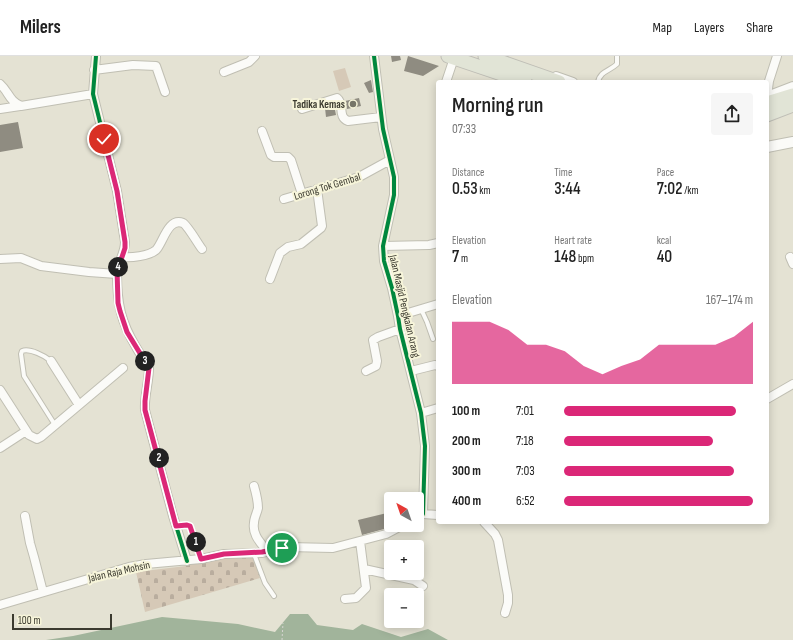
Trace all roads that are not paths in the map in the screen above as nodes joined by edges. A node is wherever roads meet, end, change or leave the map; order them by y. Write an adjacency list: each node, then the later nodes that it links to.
1 (96, 56): 9 (street)
2 (255, 56): 10 (street)
3 (374, 56): 29 (street, Jalan Masjid Pengkalan Arang)
4 (485, 56): 13 (highway)
5 (500, 56): 14 (street)
6 (617, 56): 15 (lane)
7 (776, 56): 16 (street)
8 (451, 57): 11 (street); 12 (highway)
9 (94, 70): 19 (street); 20 (street)
10 (224, 72)
11 (446, 80)
12 (519, 80)
13 (553, 80)
14 (566, 80)
15 (599, 80)
16 (769, 81)
17 (0, 84): 25 (street)
18 (793, 86): 21 (street)
19 (166, 92)
20 (93, 94): 25 (street); 40 (street)
21 (769, 95)
22 (793, 95): 23 (highway)
23 (769, 102)
24 (793, 105): 28 (highway)
25 (21, 106): 26 (street)
26 (0, 109)
27 (302, 109): 29 (street)
28 (769, 113)
29 (381, 117): 33 (street, Jalan Masjid Pengkalan Arang)
30 (262, 130): 35 (street)
31 (793, 142): 32 (street)
32 (769, 147)
33 (390, 160): 34 (street, Lorong Tok Gembal); 38 (street, Jalan Masjid Pengkalan Arang)
34 (317, 189): 35 (street, Lorong Tok Gembal); 43 (street)
35 (302, 194): 36 (street, Lorong Tok Gembal)
36 (284, 199)
37 (436, 243): 38 (street)
38 (383, 246): 46 (street, Jalan Masjid Pengkalan Arang)
39 (202, 249): 40 (street)
40 (122, 257): 42 (street)
41 (0, 259): 42 (street)
42 (117, 274): 69 (street)
43 (270, 278)
44 (436, 305): 45 (street)
45 (420, 309): 46 (street); 48 (lane)
46 (398, 316): 47 (street, Jalan Masjid Pengkalan Arang)
47 (400, 329): 52 (street); 53 (street, Jalan Masjid Pengkalan Arang)
48 (433, 339)
49 (51, 361): 57 (street); 60 (lane)
50 (436, 365): 53 (street)
51 (123, 368): 57 (street)
52 (366, 371)
53 (411, 371): 59 (street, Jalan Masjid Pengkalan Arang)
54 (793, 384): 56 (street)
55 (0, 390): 61 (street)
56 (769, 398)
57 (79, 405): 60 (street)
58 (436, 409): 59 (street)
59 (421, 414): 64 (street, Jalan Masjid Pengkalan Arang)
60 (55, 425): 61 (street)
61 (26, 431): 62 (street)
62 (0, 448)
63 (254, 486): 72 (street)
64 (422, 492)
65 (436, 515): 67 (street)
66 (25, 516): 78 (street)
67 (424, 516)
68 (486, 524): 82 (street)
69 (176, 526): 74 (lane); 75 (street)
70 (390, 532): 71 (street, Jalan Raja Mohsin)
71 (360, 541): 72 (street, Jalan Raja Mohsin); 76 (street)
72 (268, 551): 73 (street, Jalan Raja Mohsin)
73 (254, 553): 74 (street, Jalan Raja Mohsin); 79 (lane)
74 (201, 559): 75 (street, Jalan Raja Mohsin)
75 (187, 561): 78 (street, Jalan Raja Mohsin)
76 (364, 569): 77 (street); 80 (street)
77 (423, 586)
78 (43, 592): 81 (street, Jalan Raja Mohsin)
79 (274, 596)
80 (345, 599)
81 (0, 605)
82 (505, 613)

